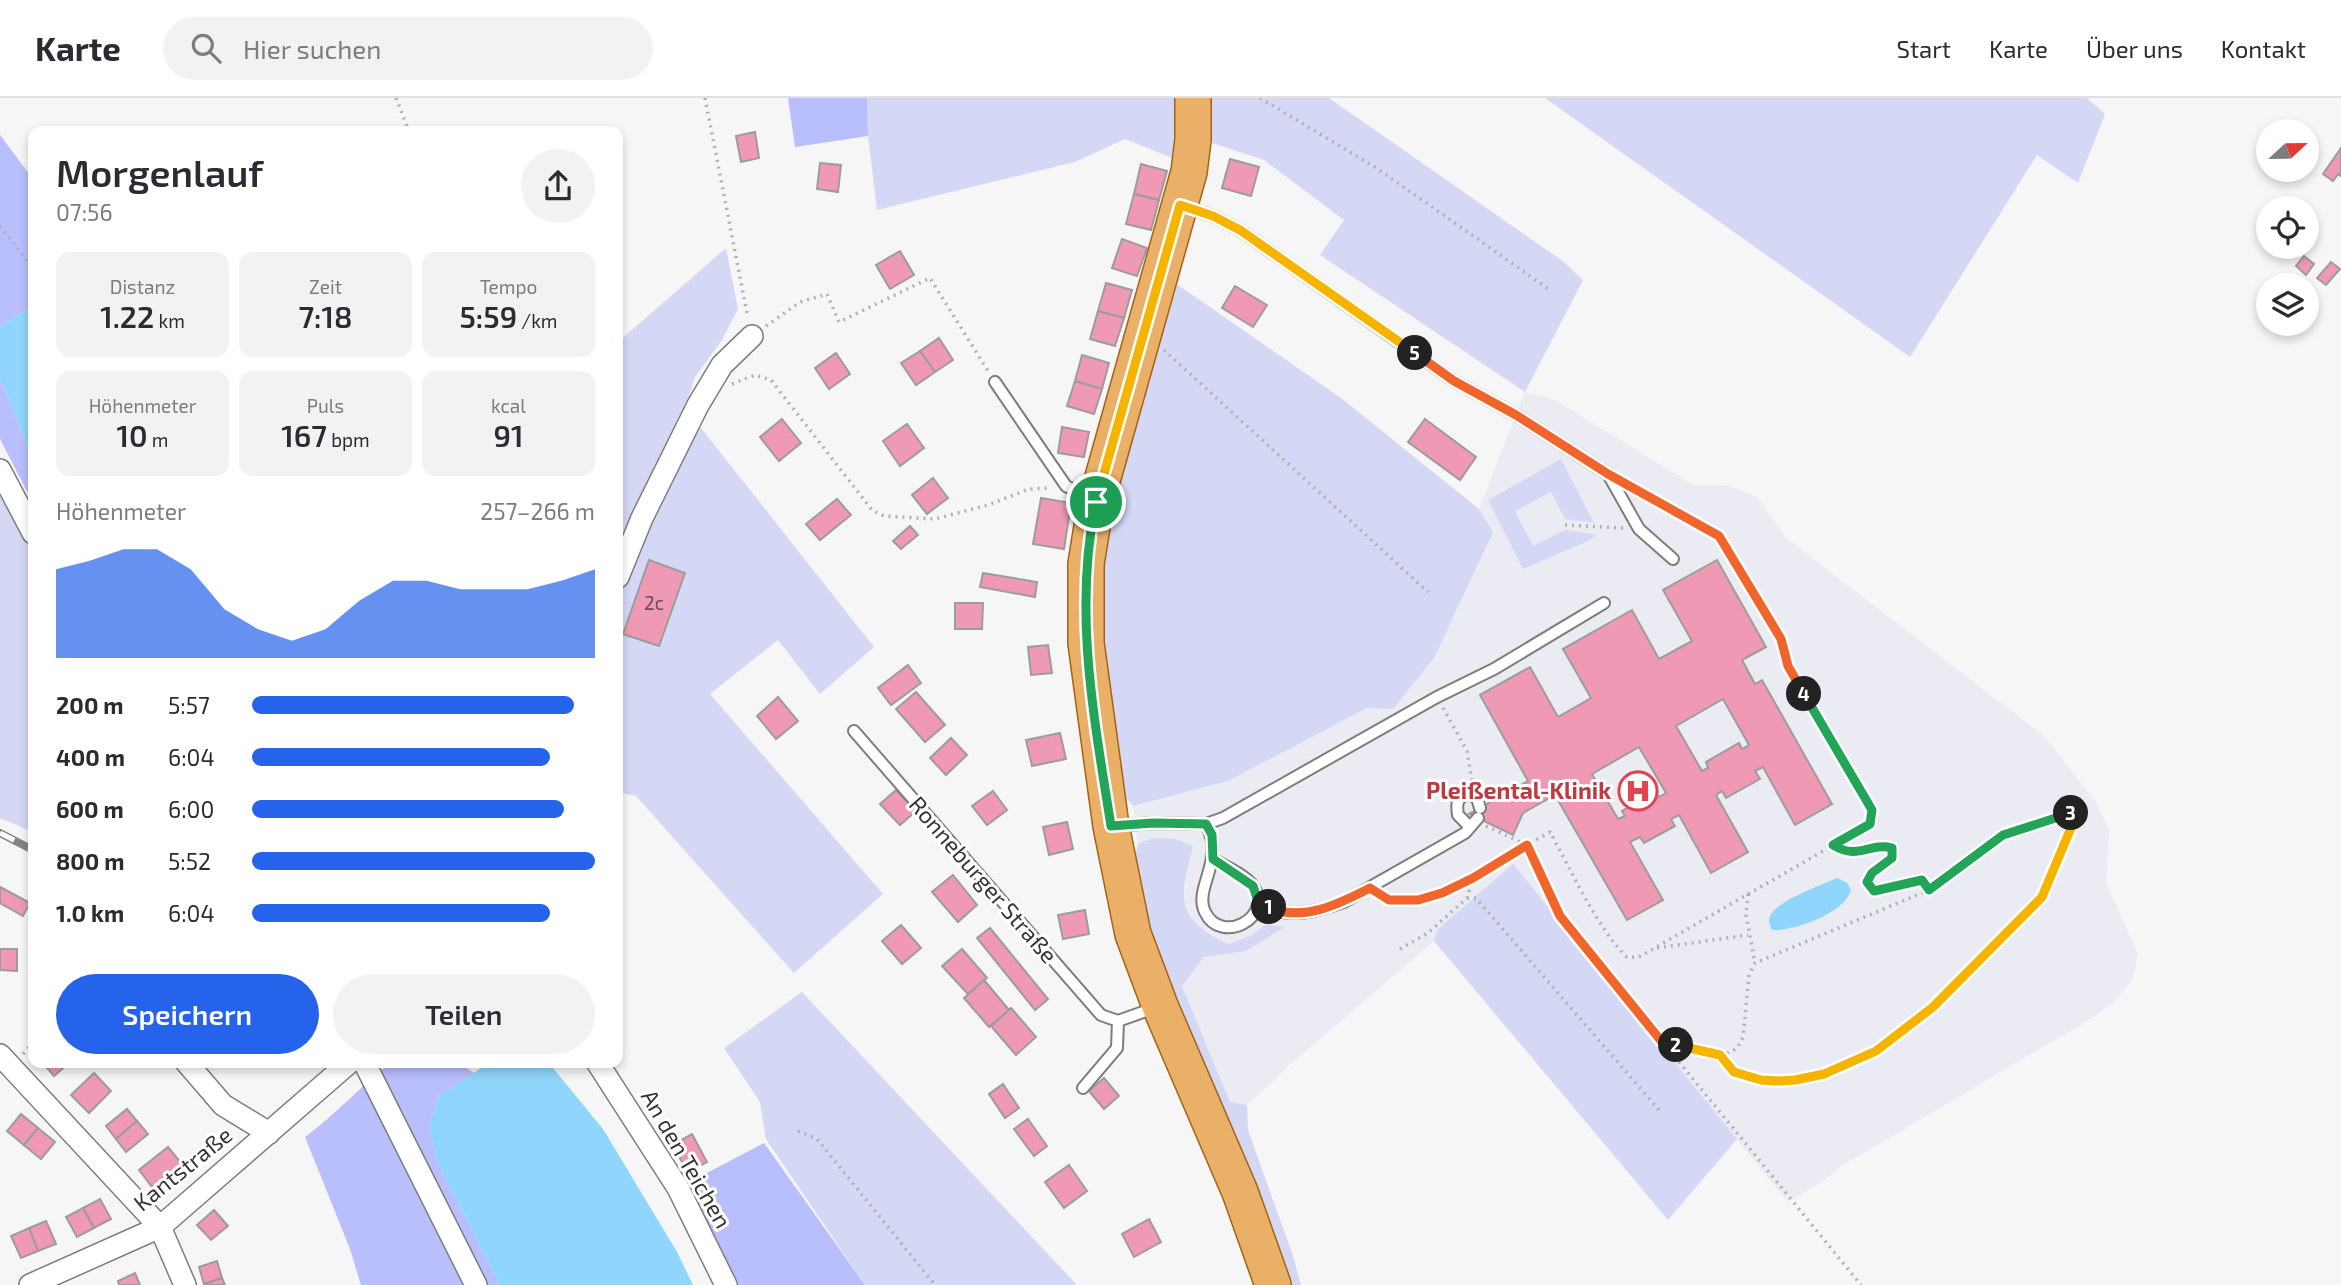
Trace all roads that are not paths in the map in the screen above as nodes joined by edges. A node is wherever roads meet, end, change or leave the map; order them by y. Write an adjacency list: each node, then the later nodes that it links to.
1 (1193, 98): 2 (main road)
2 (1180, 205): 6 (main road); 8 (lane)
3 (752, 336): 9 (street)
4 (995, 382): 6 (lane)
5 (0, 470): 7 (street)
6 (1081, 494): 14 (main road)
7 (28, 520)
8 (1674, 559)
9 (623, 565)
10 (1604, 603): 13 (lane)
11 (854, 731): 18 (lane, Ronneburger Straße)
12 (1478, 819): 12 (lane); 16 (lane)
13 (1206, 824): 14 (lane); 15 (lane)
14 (1111, 826): 17 (main road)
15 (1213, 859): 16 (lane); 16 (lane)
16 (1258, 901)
17 (1160, 1006): 18 (lane); 31 (main road)
18 (1118, 1021): 24 (lane)
19 (0, 1055): 26 (street)
20 (191, 1068): 25 (street)
21 (342, 1068): 25 (street, Kantstraße)
22 (367, 1068): 29 (street)
23 (601, 1068): 30 (street, An den Teichen)
24 (1083, 1088)
25 (269, 1133): 26 (street, Kantstraße)
26 (160, 1227): 27 (street, Kantstraße); 28 (street)
27 (30, 1285)
28 (185, 1285)
29 (476, 1285)
30 (726, 1285)
31 (1273, 1285)

